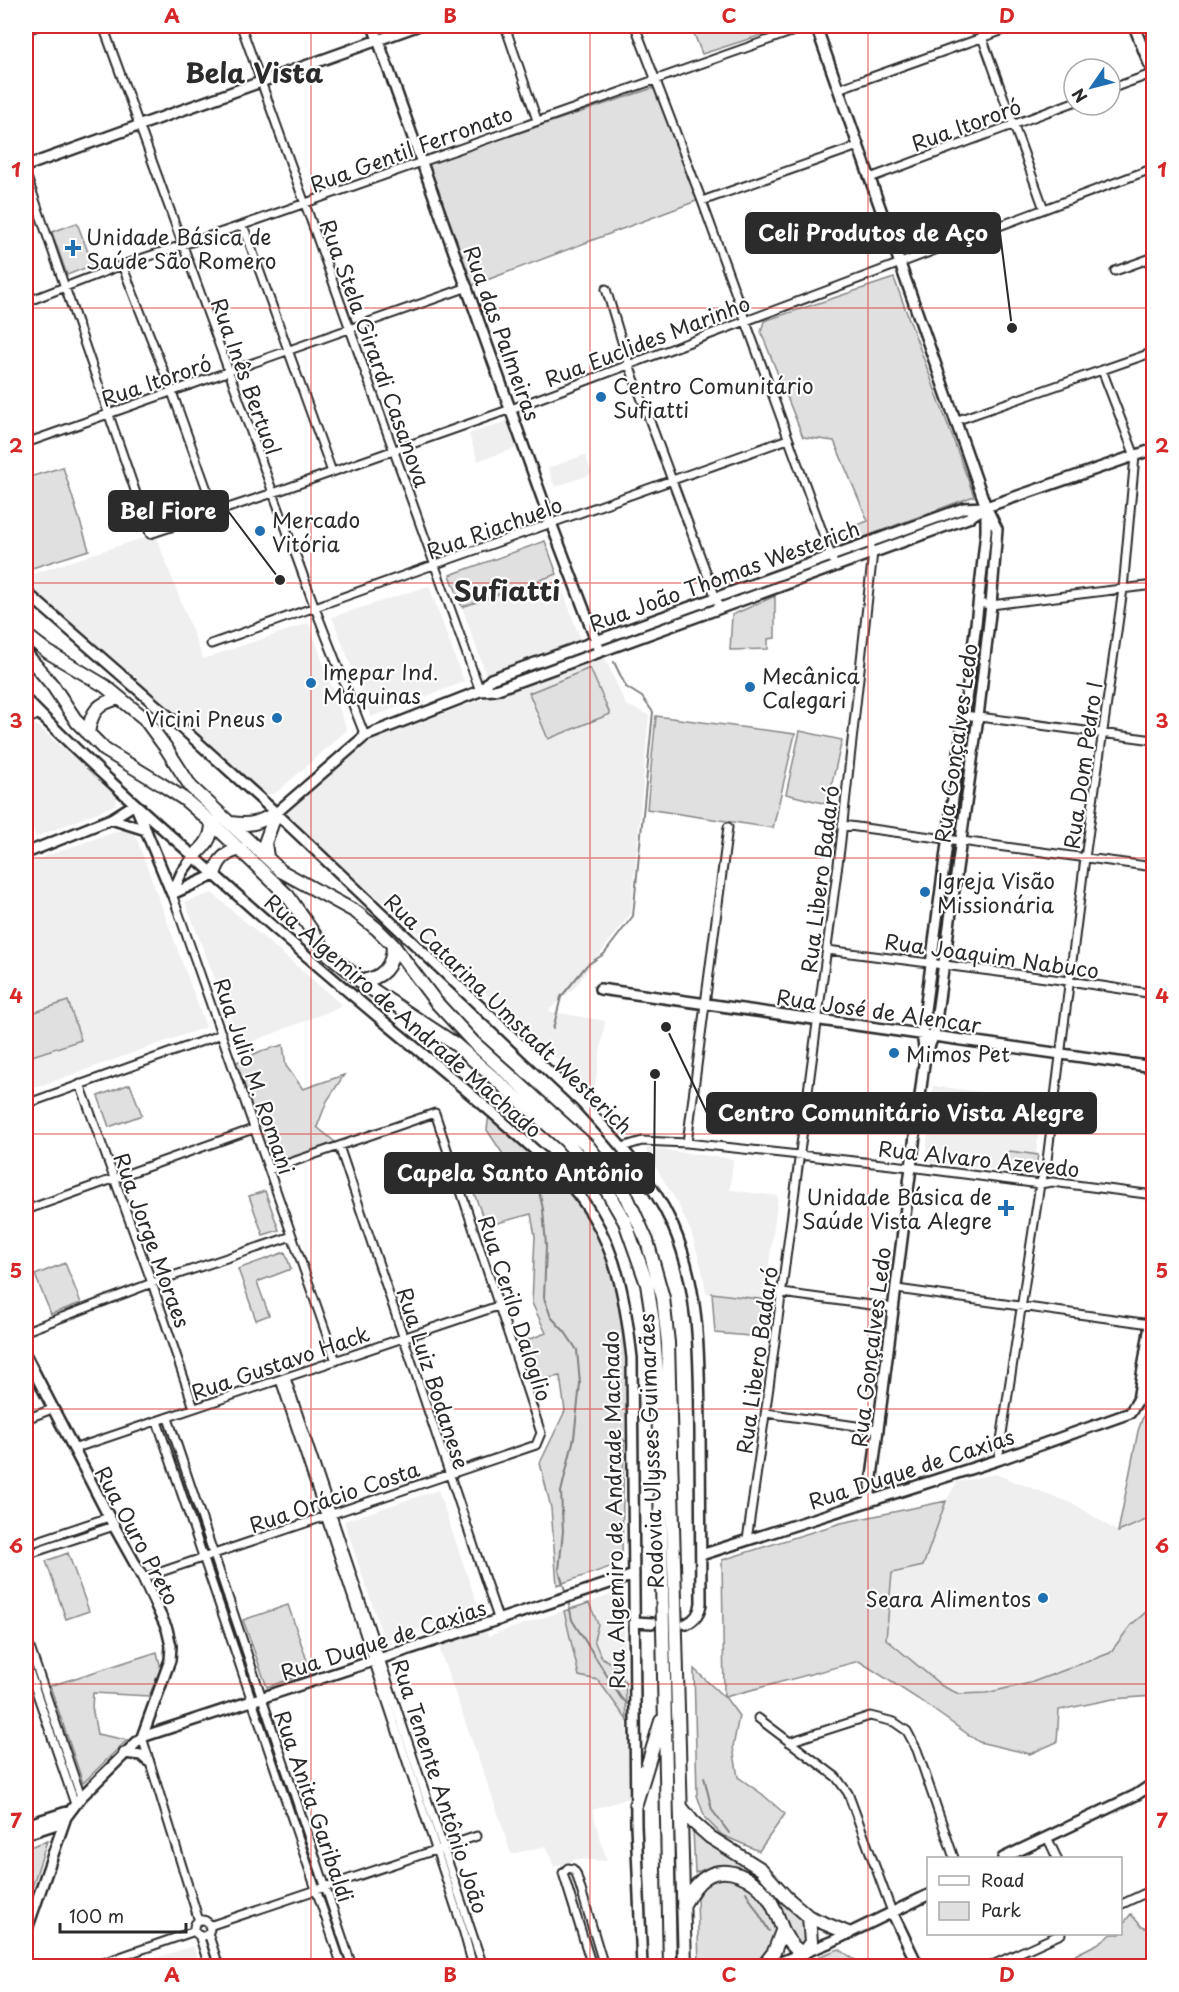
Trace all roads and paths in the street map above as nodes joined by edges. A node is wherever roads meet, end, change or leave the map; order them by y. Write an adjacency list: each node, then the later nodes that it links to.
1 (34, 26): 13 (street)
2 (103, 26): 24 (street, Rua Inês Bertuol)
3 (241, 26): 18 (street, Rua Stela Girardi Casanova)
4 (373, 26): 15 (street, Rua das Palmeiras)
5 (417, 26): 15 (street)
6 (505, 26): 22 (street)
7 (635, 26): 17 (street)
8 (808, 26): 17 (street, Rua Gentil Ferronato)
9 (816, 26): 20 (street, Rua Gonçalves Ledo)
10 (978, 26): 14 (street)
11 (1015, 26): 14 (street)
12 (1134, 26): 16 (street)
13 (26, 29)
14 (982, 38): 20 (street); 23 (street)
15 (378, 39): 18 (street); 26 (street, Rua das Palmeiras)
16 (1153, 74): 19 (street)
17 (655, 79): 22 (street, Rua Gentil Ferronato); 31 (street)
18 (261, 81): 24 (street); 32 (street, Rua Stela Girardi Casanova)
19 (1122, 85)
20 (838, 89): 25 (street, Rua Gonçalves Ledo)
21 (1062, 106): 23 (street, Rua Itororó)
22 (537, 120): 26 (street, Rua Gentil Ferronato)
23 (1014, 124): 30 (street, Rua Itororó); 33 (street)
24 (139, 125): 27 (street); 35 (street, Rua Inês Bertuol)
25 (858, 146): 30 (street, Rua Gonçalves Ledo); 31 (street)
26 (422, 162): 32 (street, Rua Gentil Ferronato); 41 (street, Rua das Palmeiras)
27 (26, 166)
28 (1154, 168): 33 (street, Rua Euclides Marinho)
29 (26, 174): 40 (street)
30 (870, 178): 37 (street, Rua Gonçalves Ledo)
31 (702, 201): 44 (street)
32 (304, 203): 34 (street, Rua Gentil Ferronato); 45 (street, Rua Stela Girardi Casanova)
33 (1044, 209): 37 (street, Rua Euclides Marinho)
34 (243, 225): 35 (street, Rua Gentil Ferronato); 46 (street)
35 (182, 245): 38 (street, Rua Gentil Ferronato); 50 (street, Rua Inês Bertuol)
36 (1154, 257): 39 (street)
37 (900, 263): 44 (street, Rua Euclides Marinho); 54 (street, Rua Gonçalves Ledo)
38 (122, 266): 40 (street, Rua Gentil Ferronato); 51 (street)
39 (1115, 271)
40 (65, 286): 43 (street, Rua Gentil Ferronato); 53 (street)
41 (468, 287): 45 (street, Rua Itororó); 52 (street, Rua das Palmeiras)
42 (606, 289): 48 (street)
43 (26, 302)
44 (745, 321): 48 (street, Rua Euclides Marinho); 55 (street)
45 (350, 329): 46 (street, Rua Itororó); 58 (street, Rua Stela Girardi Casanova)
46 (289, 350): 50 (street, Rua Itororó); 60 (street)
47 (1154, 352): 49 (street)
48 (629, 365): 52 (street, Rua Euclides Marinho); 61 (street)
49 (1102, 370): 54 (street); 59 (street)
50 (228, 372): 51 (street, Rua Itororó); 62 (street, Rua Inês Bertuol)
51 (172, 392): 53 (street, Rua Itororó); 64 (street)
52 (511, 409): 58 (street, Rua Euclides Marinho); 66 (street, Rua das Palmeiras)
53 (107, 415): 56 (street, Rua Itororó); 64 (street, Rua Euclides Marinho)
54 (955, 421): 63 (street, Rua Gonçalves Ledo)
55 (788, 439): 61 (street, Rua Riachuelo); 69 (street)
56 (26, 443)
57 (1154, 449): 59 (street, Rua João Thomas Westerich)
58 (393, 450): 60 (street, Rua Euclides Marinho); 70 (street, Rua Stela Girardi Casanova)
59 (1135, 456): 63 (street, Rua João Thomas Westerich); 74 (street, Rua Dom Pedro I)
60 (332, 471): 62 (street, Rua Euclides Marinho)
61 (671, 481): 66 (street, Rua Riachuelo); 76 (street)
62 (273, 493): 64 (street, Rua Euclides Marinho); 79 (street, Rua Inês Bertuol)
63 (986, 507): 65 (street, Rua João Thomas Westerich); 67 (street, Rua João Thomas Westerich); 77 (street, Rua Gonçalves Ledo); 78 (street, Rua Gonçalves Ledo)
64 (215, 512)
65 (925, 522): 67 (street); 68 (street, Rua João Thomas Westerich)
66 (551, 523): 70 (street, Rua Riachuelo); 84 (street, Rua das Palmeiras)
67 (928, 532): 68 (street, Rua João Thomas Westerich)
68 (871, 547): 69 (street, Rua João Thomas Westerich); 110 (street, Rua Libero Badaró)
69 (833, 561): 71 (street, Rua João Thomas Westerich); 72 (street, Rua João Thomas Westerich)
70 (436, 565): 79 (street, Rua Riachuelo); 92 (street, Rua Stela Girardi Casanova)
71 (781, 574): 72 (street); 76 (street, Rua João Thomas Westerich)
72 (786, 585): 80 (street, Rua João Thomas Westerich)
73 (1154, 585): 74 (street)
74 (1123, 589): 78 (street); 99 (street, Rua Dom Pedro I)
75 (26, 592): 106 (street, Rua Catarina Umstadt Westerich)
76 (716, 598): 80 (street); 81 (street, Rua João Thomas Westerich)
77 (978, 603): 78 (street); 88 (street, Rua Gonçalves Ledo)
78 (991, 605): 89 (street, Rua Gonçalves Ledo)
79 (315, 608): 85 (street, Rua Riachuelo); 101 (street, Rua Inês Bertuol)
80 (720, 609): 82 (street, Rua João Thomas Westerich)
81 (659, 618): 82 (street); 84 (street, Rua João Thomas Westerich)
82 (663, 630): 86 (street, Rua João Thomas Westerich)
83 (26, 635): 93 (highway, Rodovia Ulysses Guimarães)
84 (596, 640): 86 (street, Rua das Palmeiras); 90 (street, Rua João Thomas Westerich)
85 (211, 644)
86 (600, 651): 91 (street, Rua João Thomas Westerich)
87 (26, 654): 100 (highway, Rodovia Ulysses Guimarães)
88 (972, 655): 89 (street); 96 (street, Rua Gonçalves Ledo)
89 (985, 657): 97 (street, Rua Gonçalves Ledo)
90 (543, 660): 91 (street); 92 (street, Rua João Thomas Westerich)
91 (547, 671): 92 (street, Rua João Thomas Westerich)
92 (480, 691): 101 (street, Rua João Thomas Westerich)
93 (120, 698): 100 (highway); 109 (highway, Rodovia Ulysses Guimarães)
94 (26, 700): 95 (street, Rua Algemiro de Andrade Machado)
95 (40, 714): 98 (street); 105 (street, Rua Algemiro de Andrade Machado)
96 (964, 715): 97 (street); 103 (street, Rua Gonçalves Ledo)
97 (978, 717): 99 (street); 104 (street, Rua Gonçalves Ledo)
98 (26, 720)
99 (1102, 733): 102 (street); 119 (street, Rua Dom Pedro I)
100 (88, 734): 108 (highway, Rodovia Ulysses Guimarães)
101 (365, 735): 106 (street, Rua João Thomas Westerich)
102 (1154, 740)
103 (956, 779): 104 (street); 113 (street, Rua Gonçalves Ledo)
104 (969, 781): 114 (street, Rua Gonçalves Ledo)
105 (135, 804): 107 (street); 112 (street, Rua Julio M. Romani); 117 (street, Rua Algemiro de Andrade Machado)
106 (276, 813): 109 (highway); 118 (highway); 146 (street, Rua Catarina Umstadt Westerich)
107 (111, 819): 112 (street); 116 (street)
108 (212, 823): 115 (highway, Rodovia Ulysses Guimarães); 117 (highway)
109 (231, 823): 118 (highway, Rodovia Ulysses Guimarães)
110 (842, 825): 113 (street); 126 (street, Rua Libero Badaró)
111 (728, 827): 133 (street)
112 (146, 830): 122 (street, Rua Julio M. Romani)
113 (947, 840): 114 (street); 123 (street, Rua Gonçalves Ledo)
114 (960, 842): 119 (street); 124 (street, Rua Gonçalves Ledo)
115 (240, 849): 121 (highway); 129 (highway, Rodovia Ulysses Guimarães)
116 (26, 853)
117 (194, 856): 121 (street, Rua Algemiro de Andrade Machado); 122 (street)
118 (267, 857): 125 (highway, Rodovia Ulysses Guimarães)
119 (1085, 858): 120 (street); 130 (street, Rua Dom Pedro I)
120 (1154, 867)
121 (214, 875): 122 (street); 202 (street, Rua Algemiro de Andrade Machado)
122 (172, 894): 135 (street, Rua Julio M. Romani)
123 (939, 903): 124 (street); 127 (street, Rua Gonçalves Ledo)
124 (952, 905): 128 (street, Rua Gonçalves Ledo)
125 (393, 945): 129 (highway); 233 (highway, Rodovia Ulysses Guimarães)
126 (827, 950): 127 (street, Rua Joaquim Nabuco); 134 (street, Rua Libero Badaró)
127 (931, 964): 128 (street, Rua Joaquim Nabuco); 136 (street, Rua Gonçalves Ledo)
128 (944, 965): 130 (street, Rua Joaquim Nabuco); 137 (street, Rua Gonçalves Ledo)
129 (360, 981): 218 (highway, Rodovia Ulysses Guimarães)
130 (1069, 981): 132 (street, Rua Joaquim Nabuco); 138 (street, Rua Dom Pedro I)
131 (600, 989): 133 (street, Rua José de Alencar)
132 (1154, 994)
133 (705, 1004): 134 (street, Rua José de Alencar); 144 (street)
134 (818, 1019): 136 (street, Rua José de Alencar); 147 (street, Rua Libero Badaró)
135 (222, 1034): 141 (street); 143 (street, Rua Julio M. Romani)
136 (922, 1034): 137 (street, Rua José de Alencar); 139 (street, Rua Gonçalves Ledo)
137 (934, 1035): 138 (street, Rua José de Alencar); 139 (street, Rua Gonçalves Ledo)
138 (1060, 1053): 140 (street, Rua José de Alencar); 151 (street, Rua Dom Pedro I)
139 (925, 1056): 148 (street, Rua Gonçalves Ledo)
140 (1154, 1067)
141 (80, 1084): 142 (street); 150 (street, Rua Jorge Moraes)
142 (26, 1104)
143 (254, 1129): 149 (street, Rua Julio M. Romani); 150 (street)
144 (687, 1143): 146 (street, Rua Alvaro Azevedo); 147 (street, Rua Alvaro Azevedo)
145 (339, 1146): 149 (street); 159 (street, Rua Cerilo Daloglio); 164 (street, Rua Luiz Bodanese)
146 (622, 1147): 198 (street, Rua Catarina Umstadt Westerich)
147 (799, 1157): 148 (street, Rua Alvaro Azevedo); 157 (street, Rua Libero Badaró)
148 (910, 1167): 151 (street, Rua Alvaro Azevedo); 156 (street, Rua Gonçalves Ledo)
149 (269, 1170): 154 (street, Rua Julio M. Romani)
150 (114, 1179): 153 (street); 155 (street, Rua Jorge Moraes)
151 (1040, 1184): 152 (street, Rua Alvaro Azevedo); 161 (street, Rua Dom Pedro I)
152 (1154, 1195)
153 (26, 1210)
154 (292, 1236): 155 (street); 166 (street, Rua Julio M. Romani)
155 (152, 1283): 163 (street); 168 (street, Rua Jorge Moraes)
156 (897, 1289): 160 (street, Rua Gonçalves Ledo); 161 (street)
157 (782, 1293): 160 (street); 170 (street, Rua Libero Badaró)
158 (1154, 1300): 162 (street)
159 (498, 1306): 164 (street, Rua Gustavo Hack); 177 (street, Rua Cerilo Daloglio)
160 (893, 1308): 175 (street, Rua Gonçalves Ledo)
161 (1022, 1308): 162 (street); 179 (street, Rua Dom Pedro I)
162 (1150, 1324): 179 (street, Rua Duque de Caxias)
163 (26, 1331)
164 (403, 1338): 166 (street, Rua Gustavo Hack); 184 (street, Rua Luiz Bodanese)
165 (26, 1356): 169 (street, Rua Ouro Preto)
166 (336, 1361): 167 (street, Rua Gustavo Hack)
167 (283, 1379): 168 (street, Rua Gustavo Hack); 174 (street, Rua Tenente Antônio João); 176 (street, Rua Tenente Antônio João)
168 (194, 1408): 171 (street, Rua Gustavo Hack)
169 (52, 1409): 172 (street); 178 (street, Rua Ouro Preto)
170 (766, 1413): 175 (street); 193 (street, Rua Libero Badaró)
171 (168, 1418): 173 (street, Rua Gustavo Hack); 180 (street, Rua Anita Garibaldi)
172 (26, 1419)
173 (158, 1421): 178 (street, Rua Gustavo Hack); 181 (street, Rua Anita Garibaldi)
174 (304, 1428): 176 (street); 182 (street, Rua Tenente Antônio João)
175 (877, 1429): 185 (street, Rua Gonçalves Ledo)
176 (295, 1431): 183 (street, Rua Tenente Antônio João)
177 (536, 1445): 184 (street, Rua Orácio Costa)
178 (73, 1449): 189 (street, Rua Ouro Preto)
179 (998, 1460): 185 (street, Rua Duque de Caxias)
180 (182, 1462): 181 (street); 186 (street, Rua Anita Garibaldi)
181 (172, 1465): 187 (street, Rua Anita Garibaldi)
182 (316, 1465): 183 (street); 188 (street, Rua Tenente Antônio João)
183 (308, 1468): 190 (street, Rua Tenente Antônio João)
184 (448, 1474): 188 (street, Rua Orácio Costa); 208 (street, Rua Luiz Bodanese)
185 (869, 1501): 193 (street, Rua Duque de Caxias)
186 (196, 1502): 187 (street); 196 (street, Rua Anita Garibaldi)
187 (186, 1505): 199 (street, Rua Anita Garibaldi)
188 (333, 1514): 190 (street, Rua Orácio Costa); 200 (street, Rua Tenente Antônio João)
189 (108, 1517): 191 (street, Rua Ouro Preto); 192 (street)
190 (324, 1517): 196 (street, Rua Orácio Costa); 201 (street, Rua Tenente Antônio João)
191 (114, 1526): 195 (street); 203 (street, Rua Ouro Preto)
192 (45, 1538): 194 (street); 195 (street)
193 (747, 1540): 198 (street, Rua Duque de Caxias)
194 (26, 1545)
195 (48, 1548): 197 (street)
196 (214, 1554): 199 (street, Rua Orácio Costa); 205 (street, Rua Anita Garibaldi)
197 (26, 1555)
198 (701, 1556): 211 (street, Rua Catarina Umstadt Westerich)
199 (204, 1558): 203 (street, Rua Orácio Costa); 207 (street, Rua Anita Garibaldi)
200 (350, 1564): 201 (street); 204 (street, Rua Tenente Antônio João)
201 (341, 1568): 206 (street, Rua Tenente Antônio João)
202 (634, 1575): 208 (street, Rua Duque de Caxias); 209 (street, Rua Algemiro de Andrade Machado)
203 (142, 1578): 219 (street, Rua Ouro Preto)
204 (363, 1606): 206 (street); 216 (street, Rua Tenente Antônio João)
205 (232, 1608): 207 (street); 213 (street, Rua Anita Garibaldi)
206 (355, 1608): 216 (street, Rua Tenente Antônio João)
207 (222, 1611): 214 (street, Rua Anita Garibaldi)
208 (499, 1621): 216 (street, Rua Duque de Caxias)
209 (634, 1622): 210 (street); 230 (street, Rua Algemiro de Andrade Machado)
210 (652, 1623)
211 (686, 1624)
212 (26, 1636): 215 (street)
213 (244, 1645): 214 (street); 217 (street, Rua Anita Garibaldi)
214 (234, 1648): 217 (street, Rua Anita Garibaldi)
215 (28, 1660): 231 (street)
216 (377, 1660): 217 (street, Rua Duque de Caxias); 241 (street, Rua Tenente Antônio João)
217 (256, 1699): 221 (street, Rua Duque de Caxias); 226 (street, Rua Anita Garibaldi); 227 (street, Rua Anita Garibaldi)
218 (663, 1711): 230 (highway); 279 (highway, Rodovia Ulysses Guimarães)
219 (151, 1712): 221 (street); 222 (street, Rua Ouro Preto)
220 (758, 1718): 223 (street)
221 (164, 1728): 222 (street, Rua Duque de Caxias)
222 (142, 1737): 224 (street); 225 (street)
223 (789, 1742): 242 (street); 253 (street)
224 (124, 1753): 225 (street); 231 (street)
225 (148, 1761): 255 (street)
226 (283, 1764): 227 (street); 229 (street, Rua Anita Garibaldi)
227 (275, 1768): 232 (street, Rua Anita Garibaldi)
228 (1154, 1783): 238 (street)
229 (297, 1803): 232 (street); 239 (street, Rua Anita Garibaldi)
230 (636, 1803): 278 (street, Rua Algemiro de Andrade Machado)
231 (75, 1804): 234 (street); 235 (street)
232 (288, 1806): 240 (street, Rua Anita Garibaldi)
233 (681, 1807): 251 (highway, Rodovia Ulysses Guimarães); 254 (highway)
234 (63, 1822): 236 (street); 259 (street)
235 (26, 1825)
236 (26, 1834)
237 (477, 1836): 241 (street)
238 (1047, 1837): 243 (street); 244 (street)
239 (309, 1839): 240 (street); 245 (street, Rua Anita Garibaldi)
240 (300, 1842): 247 (street, Rua Anita Garibaldi)
241 (440, 1850): 245 (street); 257 (street, Rua Tenente Antônio João)
242 (954, 1857)
243 (1006, 1857)
244 (1057, 1857)
245 (326, 1888): 247 (street); 263 (street, Rua Anita Garibaldi)
246 (1154, 1889): 250 (street)
247 (317, 1892): 256 (street); 264 (street, Rua Anita Garibaldi)
248 (927, 1895): 253 (street)
249 (585, 1904): 252 (street); 252 (street); 265 (street)
250 (1122, 1904)
251 (683, 1906): 258 (highway); 280 (highway, Rodovia Ulysses Guimarães)
252 (573, 1908): 266 (street)
253 (892, 1912): 261 (street); 283 (street)
254 (808, 1917): 261 (highway); 267 (highway)
255 (199, 1921): 256 (street); 260 (street)
256 (208, 1930): 260 (street); 272 (street)
257 (468, 1931): 268 (street, Rua Tenente Antônio João); 269 (street, Rua Tenente Antônio João)
258 (782, 1931): 267 (highway); 281 (highway)
259 (26, 1932)
260 (197, 1933): 270 (street); 271 (street)
261 (848, 1933): 267 (street)
262 (1059, 1935): 284 (street)
263 (343, 1941): 264 (street); 274 (street, Rua Anita Garibaldi)
264 (334, 1944): 273 (street, Rua Anita Garibaldi)
265 (597, 1944): 266 (street); 277 (street)
266 (586, 1947): 276 (street)
267 (803, 1953): 282 (street)
268 (480, 1958): 269 (street); 275 (street, Rua Tenente Antônio João)
269 (472, 1964)
270 (94, 1966)
271 (209, 1966)
272 (219, 1966)
273 (342, 1966)
274 (352, 1966)
275 (483, 1966)
276 (592, 1966)
277 (604, 1966)
278 (642, 1966)
279 (670, 1966)
280 (685, 1966)
281 (763, 1966)
282 (771, 1966)
283 (918, 1966)
284 (990, 1966)

